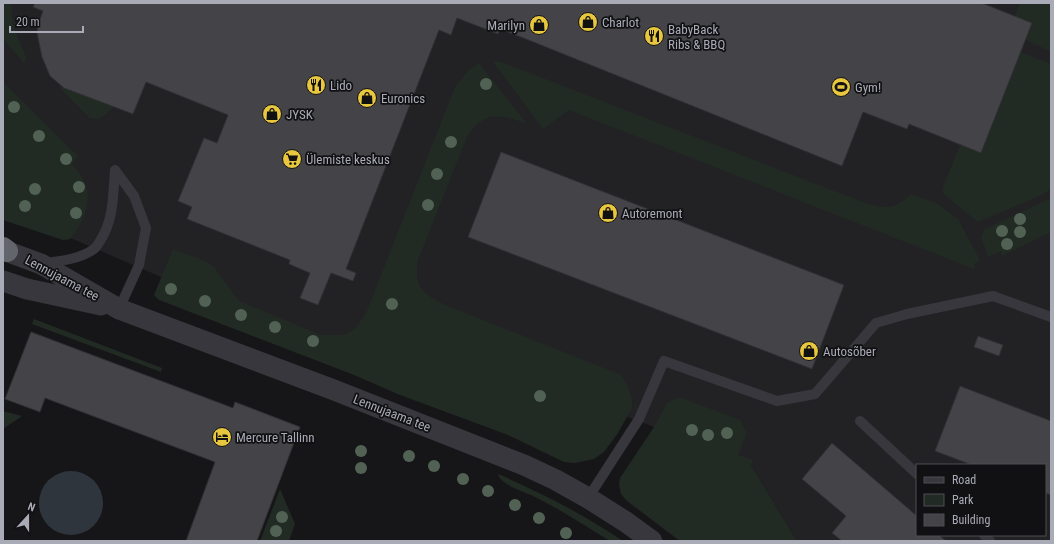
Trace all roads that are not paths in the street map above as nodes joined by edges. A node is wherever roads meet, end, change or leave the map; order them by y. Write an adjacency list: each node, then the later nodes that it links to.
1 (4, 250): 2 (street, Lennujaama tee)
2 (41, 264): 4 (street, Lennujaama tee); 4 (lane)
3 (3, 282): 4 (street, Lennujaama tee)
4 (119, 309): 8 (street, Lennujaama tee)
5 (1051, 317): 8 (lane)
6 (860, 421): 7 (lane)
7 (916, 473)
8 (588, 498): 9 (street, Lennujaama tee)
9 (652, 541)

